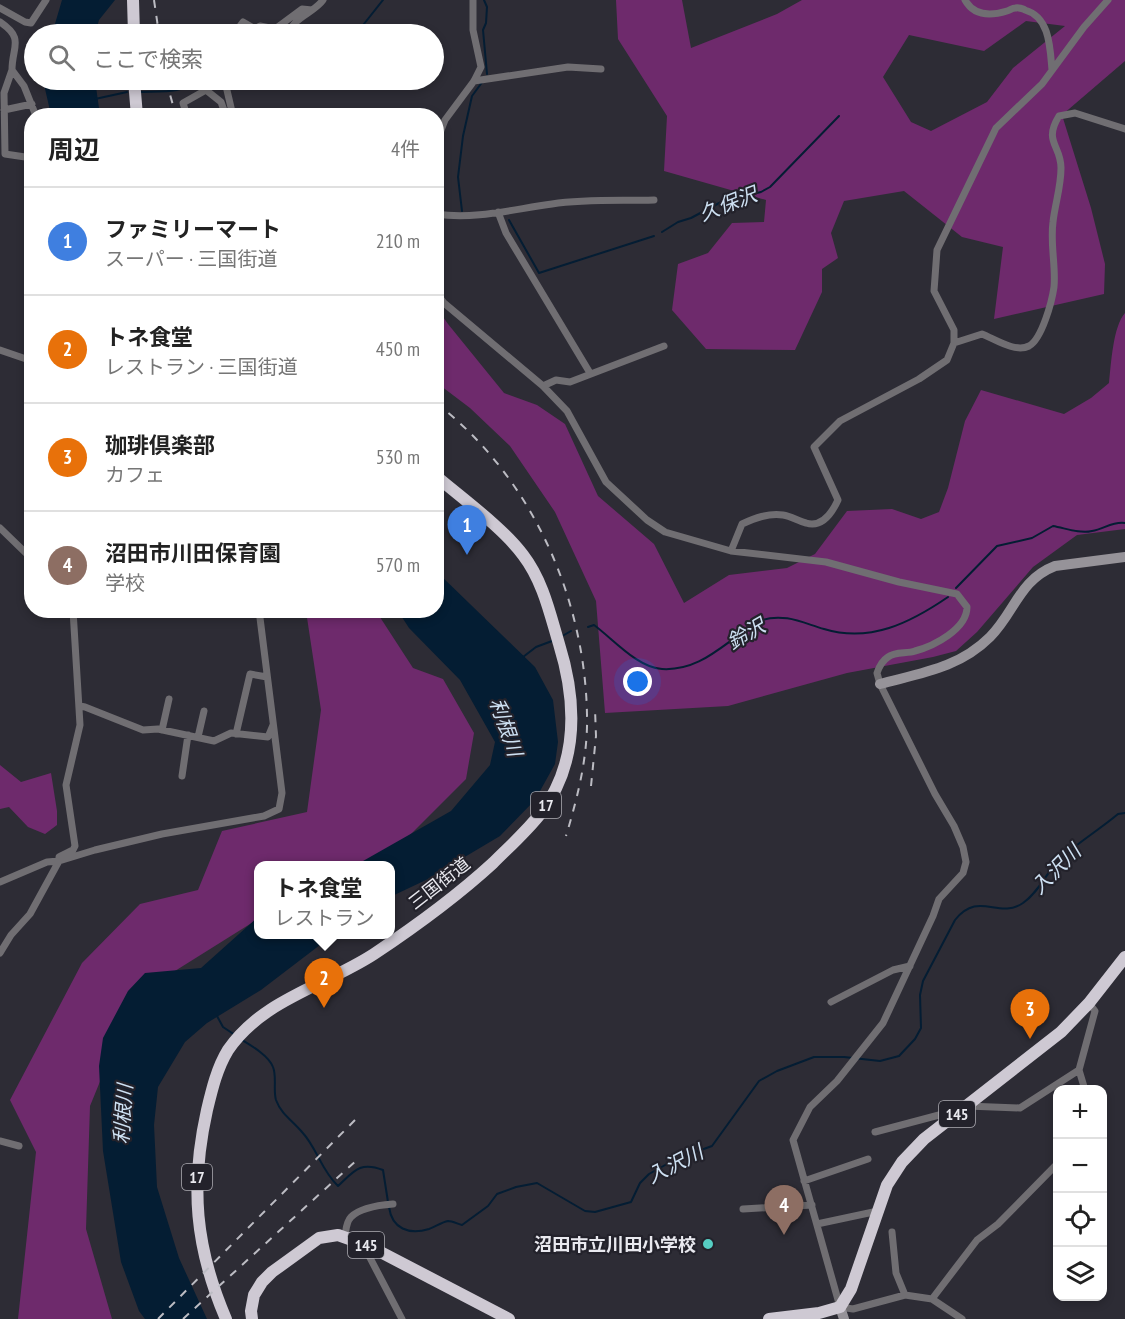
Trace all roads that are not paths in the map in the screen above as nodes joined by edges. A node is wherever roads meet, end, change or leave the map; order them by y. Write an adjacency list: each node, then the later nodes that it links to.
1 (46, 0): 7 (street)
2 (133, 0): 10 (highway)
3 (324, 0): 8 (street)
4 (473, 0): 16 (street)
5 (965, 0): 15 (street)
6 (1108, 0): 15 (street)
7 (0, 8)
8 (312, 10): 11 (street); 12 (street)
9 (0, 22): 14 (street)
10 (134, 24)
11 (282, 24)
12 (294, 24)
13 (601, 69): 16 (street)
14 (12, 70): 17 (street); 29 (street)
15 (1052, 70): 37 (street)
16 (474, 81): 30 (street)
17 (24, 86)
18 (26, 90): 23 (street)
19 (135, 90): 25 (highway)
20 (206, 90): 26 (street)
21 (206, 90): 27 (street)
22 (227, 90): 28 (street)
23 (32, 104): 24 (street); 29 (street)
24 (33, 108)
25 (136, 108)
26 (185, 108)
27 (223, 108)
28 (231, 108)
29 (4, 110): 32 (street)
30 (444, 123)
31 (1125, 129): 37 (street)
32 (24, 157)
33 (654, 200): 34 (street)
34 (498, 212): 35 (street); 41 (street)
35 (444, 216)
36 (444, 303): 42 (street)
37 (954, 343): 46 (street)
38 (664, 346): 41 (street)
39 (0, 351): 40 (street)
40 (24, 358)
41 (590, 373): 42 (street)
42 (543, 386): 46 (street)
43 (444, 483): 64 (highway, 三国街道 / 17)
44 (0, 528): 45 (street)
45 (24, 551)
46 (731, 552): 51 (street)
47 (1125, 558): 51 (street)
48 (74, 618): 53 (street)
49 (260, 618): 50 (street)
50 (267, 677): 55 (street); 57 (street)
51 (880, 684): 67 (street)
52 (169, 699): 56 (street)
53 (80, 706): 56 (street); 61 (street)
54 (204, 711): 59 (street)
55 (273, 723): 57 (street); 61 (street)
56 (162, 730): 58 (street)
57 (236, 734): 59 (street)
58 (188, 735): 59 (street); 60 (street)
59 (198, 737)
60 (182, 776)
61 (59, 861): 62 (street); 65 (street)
62 (0, 882)
63 (394, 939): 91 (highway, 三国街道 / 17)
64 (395, 939)
65 (0, 953)
66 (1125, 957): 69 (highway, 145)
67 (910, 966): 68 (street); 79 (street)
68 (831, 1002)
69 (1089, 1003): 70 (street); 72 (highway, 145)
70 (1079, 1070): 71 (street); 72 (street)
71 (1084, 1085)
72 (967, 1106): 73 (highway, 145)
73 (949, 1120): 74 (street); 83 (highway, 145)
74 (876, 1132)
75 (0, 1141): 76 (street)
76 (19, 1146)
77 (868, 1159): 79 (street)
78 (1053, 1167): 89 (street)
79 (804, 1181): 81 (street)
80 (393, 1204): 86 (street)
81 (812, 1205): 82 (street); 84 (street)
82 (743, 1209)
83 (878, 1210): 84 (street); 90 (highway, 145)
84 (817, 1224): 90 (street)
85 (892, 1232): 88 (street)
86 (345, 1236): 87 (highway, 145); 92 (highway, 145)
87 (369, 1246): 93 (street); 94 (highway, 145)
88 (905, 1295): 89 (street); 90 (street)
89 (932, 1299): 96 (street)
90 (842, 1313): 95 (highway)
91 (226, 1319)
92 (252, 1319)
93 (402, 1319)
94 (509, 1319)
95 (770, 1319)
96 (962, 1319)

